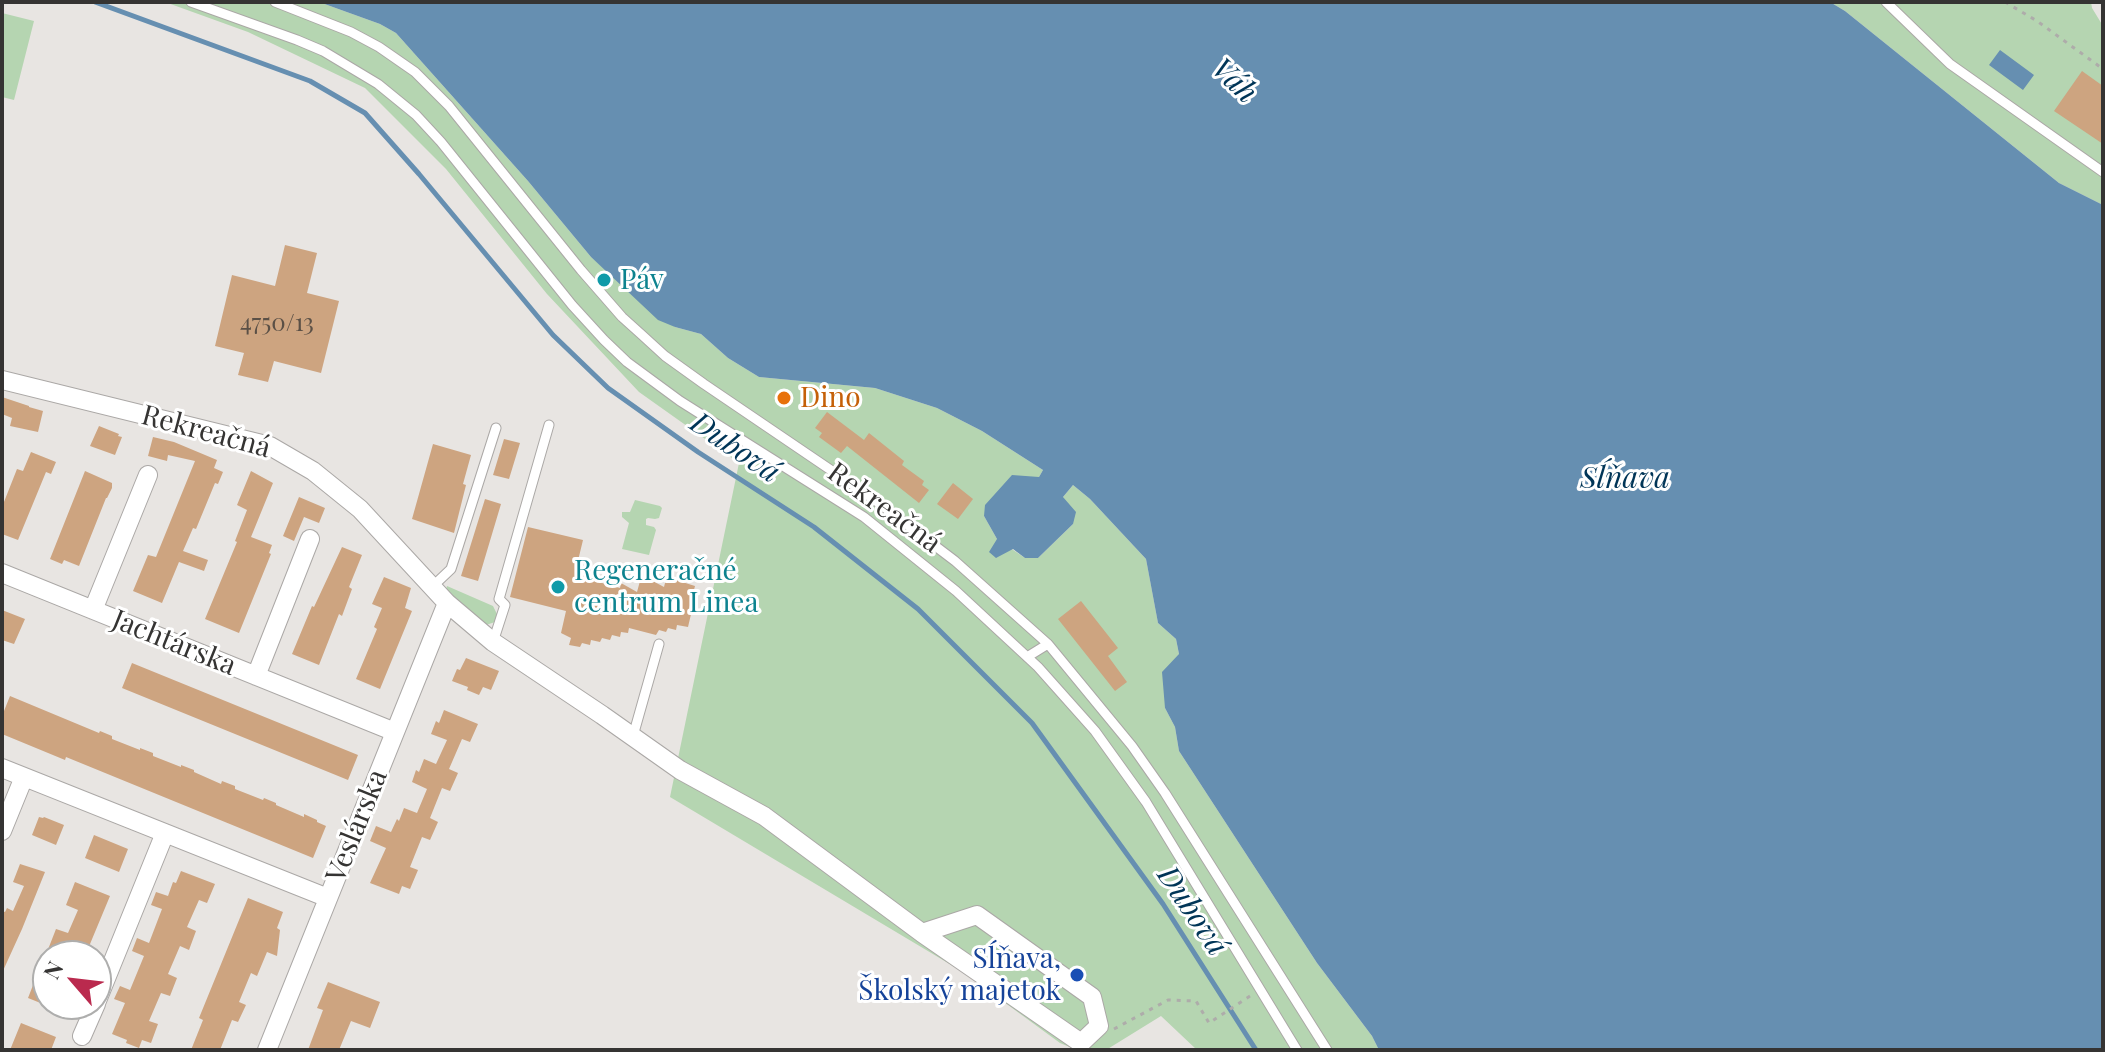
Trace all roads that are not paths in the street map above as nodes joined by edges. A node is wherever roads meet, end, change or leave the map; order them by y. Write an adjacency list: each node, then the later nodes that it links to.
1 (191, 2): 17 (lane)
2 (275, 2): 16 (lane, Rekreačná)
3 (1886, 2): 4 (lane)
4 (2103, 172)
5 (2, 380): 11 (street, Rekreačná)
6 (549, 425): 14 (lane)
7 (496, 428): 11 (lane)
8 (148, 475): 13 (street, Jachtárska)
9 (310, 539): 18 (street, Jachtárska)
10 (2, 573): 13 (street, Jachtárska)
11 (432, 587): 12 (street, Rekreačná)
12 (447, 603): 14 (street, Rekreačná); 19 (street, Veslárska)
13 (93, 610): 18 (street, Jachtárska)
14 (493, 642): 20 (street, Rekreačná)
15 (659, 644): 20 (lane)
16 (1048, 644): 17 (lane); 32 (lane, Rekreačná)
17 (1027, 657): 31 (lane)
18 (256, 676): 19 (street, Jachtárska)
19 (395, 732): 25 (street, Veslárska)
20 (633, 736): 26 (street, Rekreačná)
21 (2, 768): 22 (street)
22 (24, 777): 23 (street); 24 (street)
23 (2, 831)
24 (165, 833): 25 (street); 27 (street)
25 (328, 898): 30 (street, Veslárska)
26 (922, 933): 26 (street, Rekreačná)
27 (112, 964)
28 (89, 1020): 29 (street)
29 (82, 1036)
30 (267, 1050)
31 (1297, 1050)
32 (1327, 1050)

